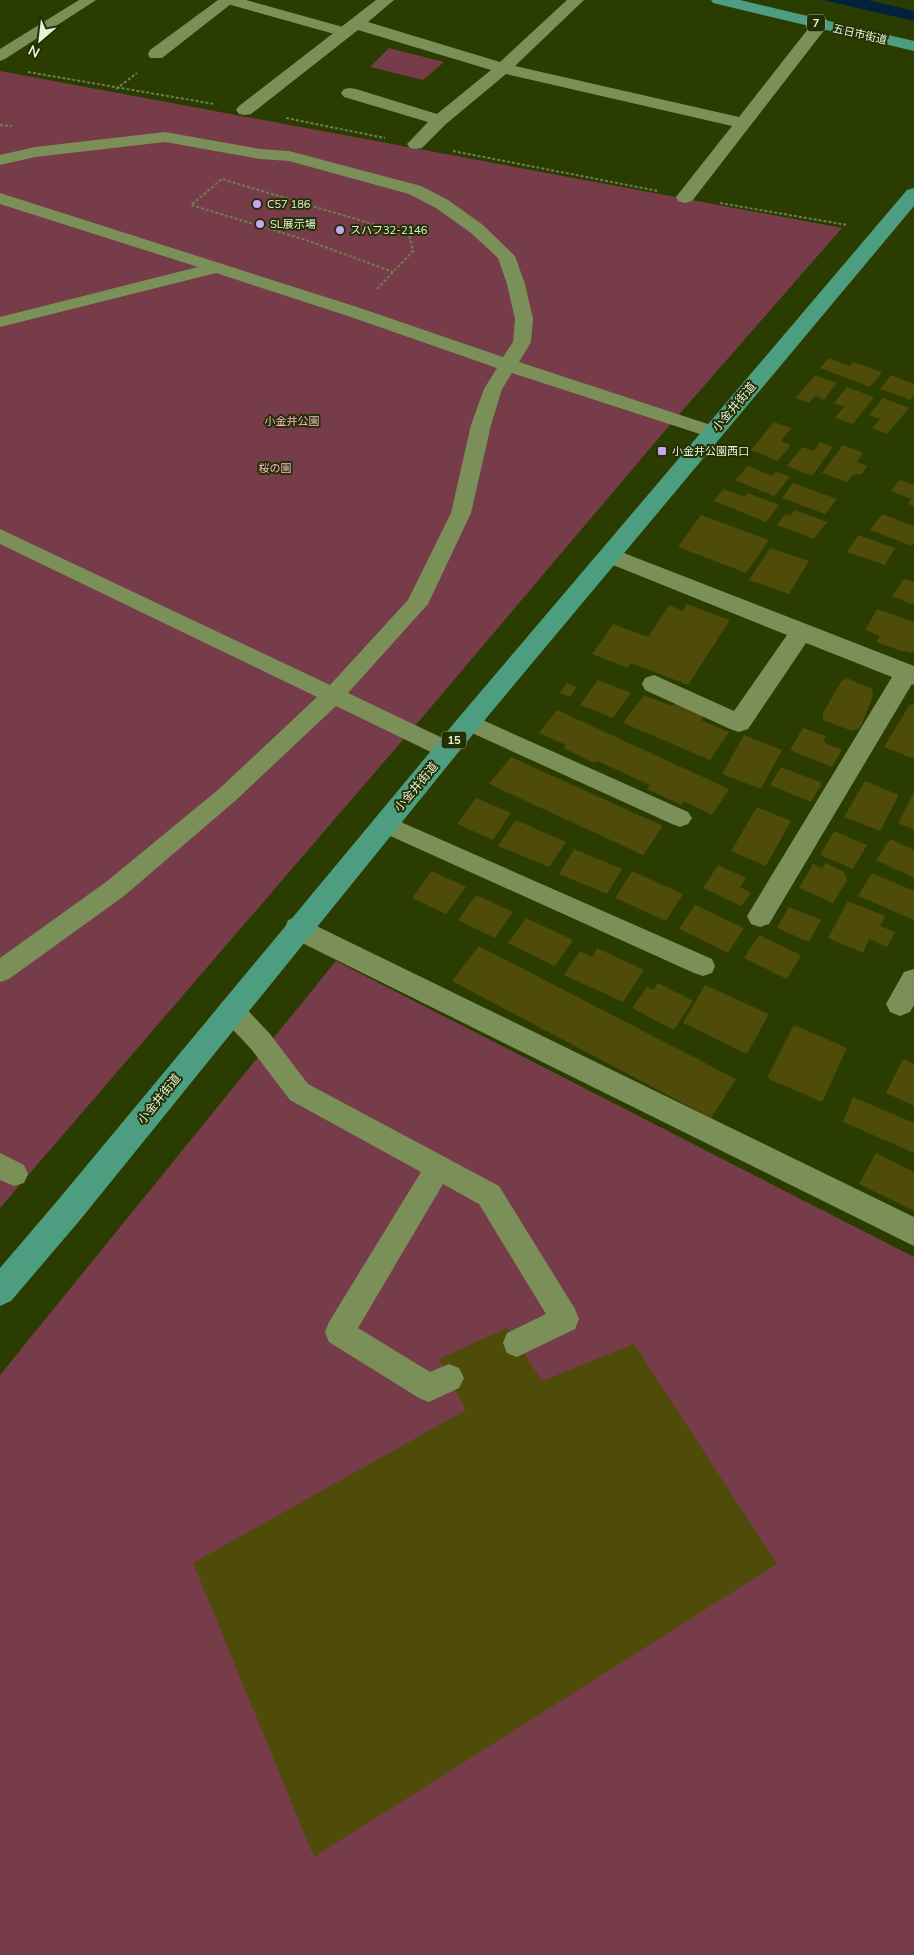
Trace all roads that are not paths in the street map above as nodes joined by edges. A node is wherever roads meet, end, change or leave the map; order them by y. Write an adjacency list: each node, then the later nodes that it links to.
1 (89, 0): 10 (lane)
2 (228, 0): 7 (lane); 9 (street)
3 (386, 0): 7 (street)
4 (576, 0): 11 (street)
5 (718, 0): 6 (main road, 五日市街道 / 7)
6 (821, 24): 8 (main road, 五日市街道 / 7); 15 (street)
7 (350, 28): 11 (street); 13 (street)
8 (914, 46)
9 (156, 54)
10 (0, 56)
11 (503, 68): 14 (street); 15 (street)
12 (350, 93): 14 (street)
13 (245, 110)
14 (440, 120): 16 (street)
15 (743, 123): 19 (street)
16 (416, 144)
17 (0, 160): 23 (lane)
18 (914, 194): 24 (main road, 小金井街道 / 15)
19 (686, 196)
20 (0, 198): 21 (lane)
21 (217, 268): 22 (lane); 23 (lane)
22 (0, 322)
23 (508, 366): 24 (lane); 30 (lane)
24 (713, 432): 26 (main road, 小金井街道 / 15)
25 (0, 536): 30 (lane)
26 (611, 556): 27 (street); 31 (main road, 小金井街道 / 15)
27 (802, 631): 28 (street); 29 (street)
28 (910, 675): 35 (street)
29 (654, 684)
30 (333, 696): 32 (lane); 38 (lane)
31 (469, 722): 32 (main road, 小金井街道 / 15); 33 (lane)
32 (446, 750): 34 (main road, 小金井街道 / 15)
33 (680, 818)
34 (385, 824): 36 (main road, 小金井街道 / 15); 37 (lane)
35 (760, 916)
36 (298, 928): 41 (main road, 小金井街道 / 15); 43 (street)
37 (703, 966)
38 (0, 972)
39 (914, 980): 40 (street)
40 (900, 1004)
41 (231, 1010): 42 (lane); 44 (main road, 小金井街道 / 15)
42 (438, 1167): 45 (lane); 46 (lane)
43 (914, 1232)
44 (0, 1291)
45 (517, 1343)
46 (449, 1378)

